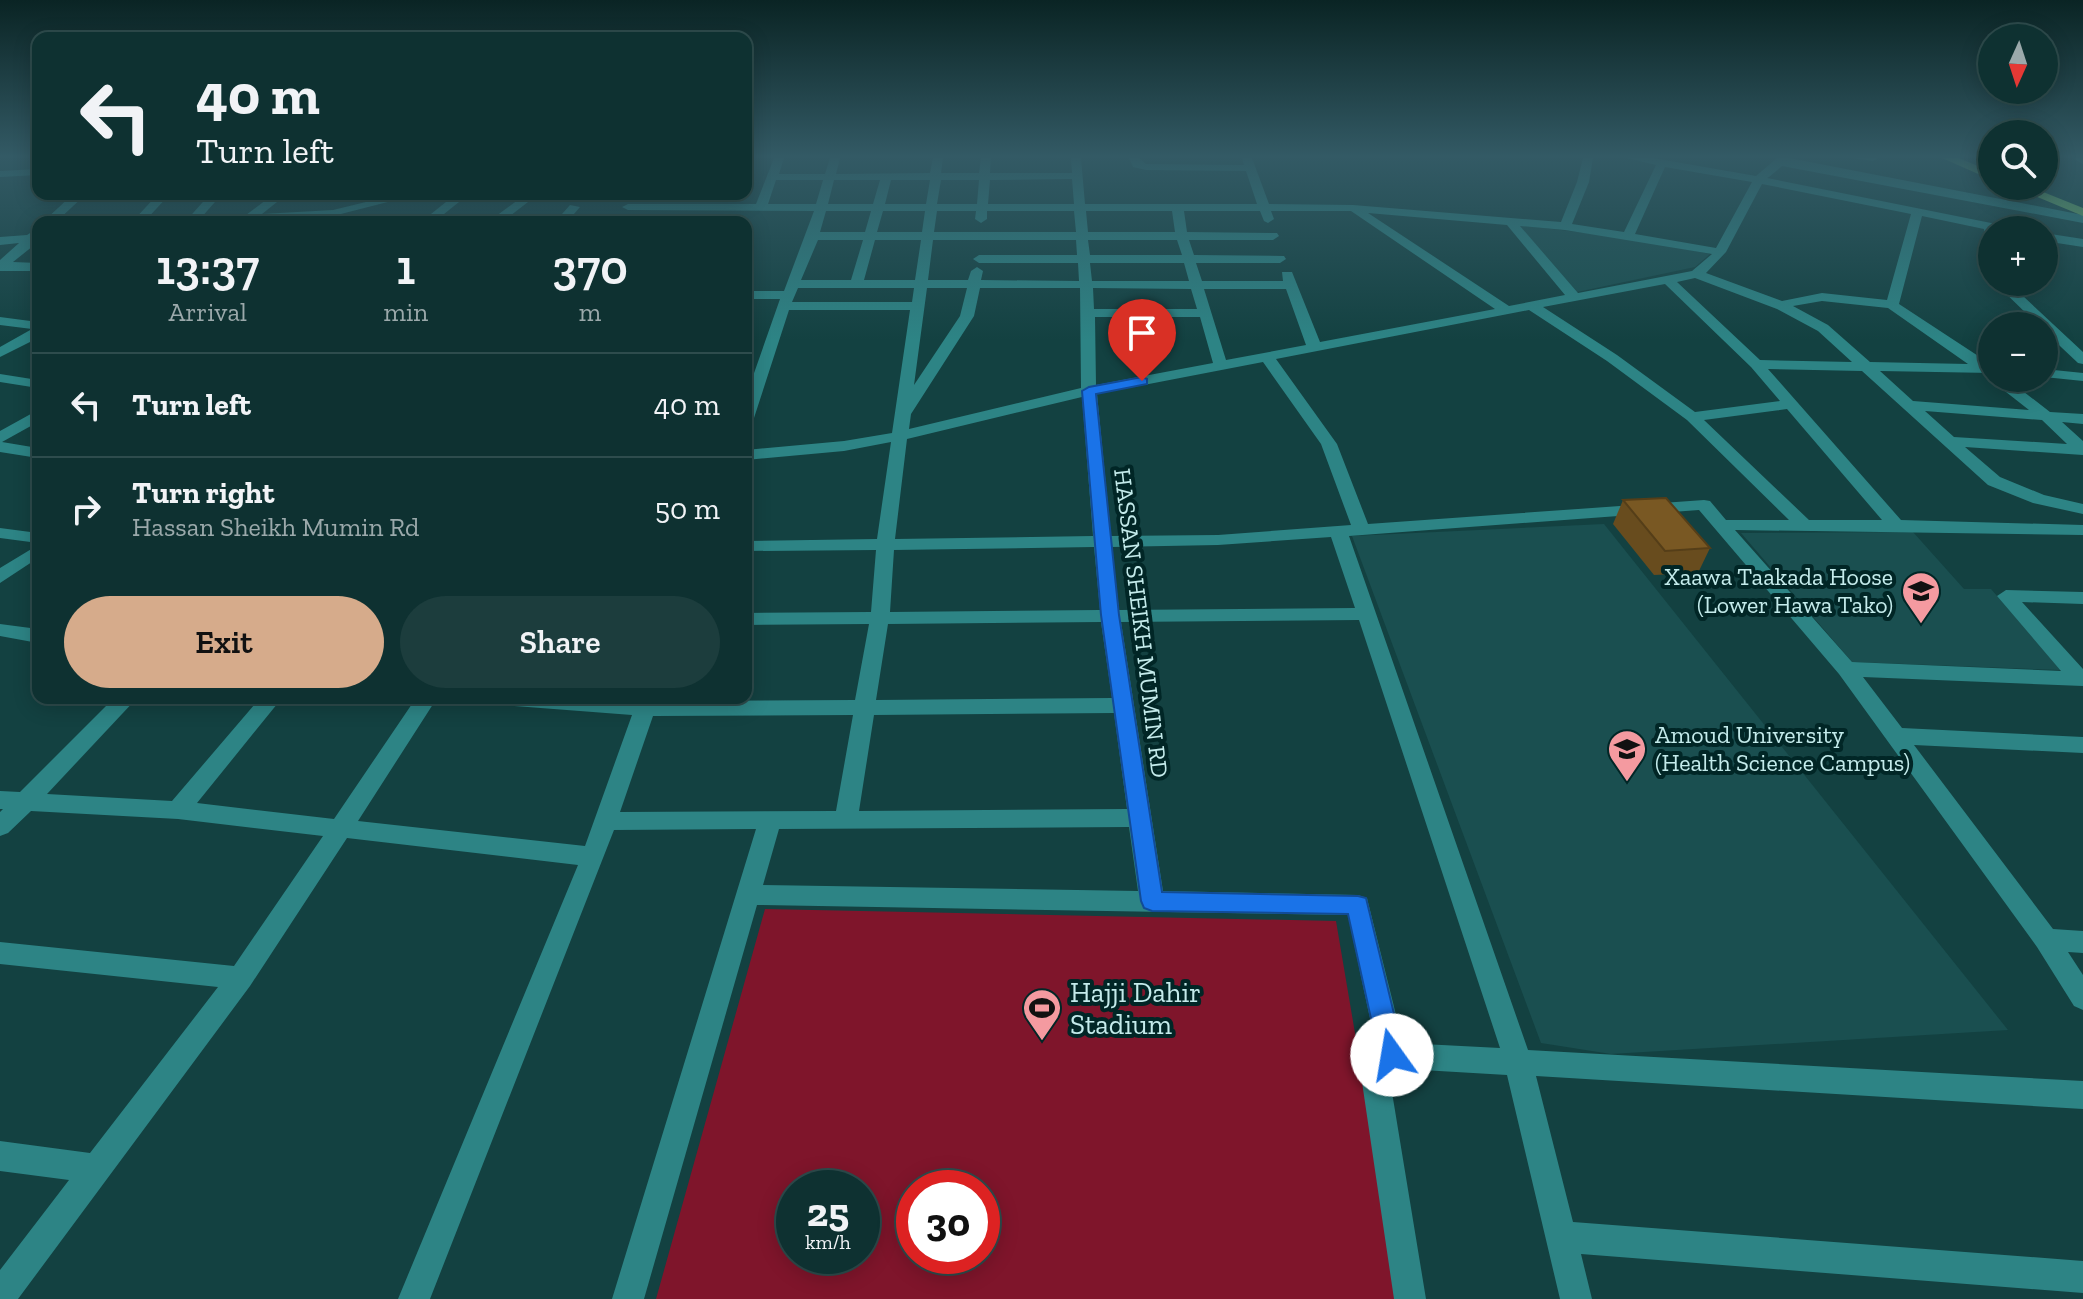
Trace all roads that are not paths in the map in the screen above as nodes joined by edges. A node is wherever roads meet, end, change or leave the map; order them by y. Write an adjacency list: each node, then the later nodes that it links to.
1 (819, 219): 18 (street)
2 (875, 219): 19 (street)
3 (929, 219): 20 (street)
4 (981, 219): 21 (street)
5 (1081, 219): 26 (street, HASSAN SHEIKH MUMIN RD)
6 (1179, 219): 22 (street)
7 (1268, 219): 23 (street)
8 (1369, 219): 56 (street)
9 (1473, 219): 15 (street)
10 (1568, 219): 17 (street)
11 (1636, 219): 24 (street)
12 (1738, 219): 32 (street)
13 (1915, 219): 53 (street)
14 (1946, 219): 16 (street)
15 (1511, 222): 17 (street); 51 (street)
16 (1978, 225)
17 (1565, 226): 24 (street)
18 (813, 236): 19 (street); 49 (street)
19 (870, 236): 20 (street); 44 (street)
20 (927, 236): 21 (street); 42 (street)
21 (980, 236): 26 (street); 33 (street)
22 (1182, 236): 23 (street); 26 (street); 34 (street)
23 (1273, 236): 35 (street)
24 (1628, 236): 32 (street)
25 (32, 237): 29 (street)
26 (1082, 237): 37 (street, HASSAN SHEIKH MUMIN RD)
27 (2058, 239): 30 (street)
28 (32, 240): 38 (street)
29 (0, 241)
30 (2067, 241): 31 (street); 36 (street)
31 (2083, 243)
32 (1720, 252): 40 (street)
33 (979, 259): 37 (street); 43 (street)
34 (1189, 259): 35 (street); 37 (street); 46 (street)
35 (1280, 259): 47 (street)
36 (2083, 259)
37 (1083, 260): 45 (street, HASSAN SHEIKH MUMIN RD)
38 (2, 266): 39 (street)
39 (32, 267)
40 (1696, 274): 41 (street); 55 (street)
41 (1668, 280): 51 (street); 67 (street)
42 (920, 283): 43 (street); 44 (street); 54 (street)
43 (976, 283): 45 (street); 80 (street)
44 (856, 284): 49 (street)
45 (1085, 285): 46 (street); 57 (street, HASSAN SHEIKH MUMIN RD)
46 (1196, 285): 47 (street); 58 (street)
47 (1292, 285): 62 (street)
48 (752, 295): 49 (street)
49 (789, 295): 54 (street); 77 (street)
50 (2015, 296): 65 (street)
51 (1574, 297): 52 (street)
52 (1529, 304): 56 (street); 82 (street)
53 (1892, 305): 55 (street); 66 (street)
54 (917, 306): 80 (street)
55 (1782, 306): 68 (street)
56 (1504, 309): 62 (street)
57 (1088, 313): 58 (street); 75 (street, HASSAN SHEIKH MUMIN RD)
58 (1204, 313): 69 (street)
59 (0, 321): 60 (street)
60 (32, 328)
61 (32, 333): 63 (street)
62 (1314, 346): 64 (street)
63 (0, 353)
64 (1266, 356): 69 (street); 96 (street)
65 (2083, 360)
66 (1978, 363)
67 (1756, 364): 68 (street); 78 (street)
68 (1866, 365): 70 (street); 79 (street)
69 (1221, 366): 75 (street)
70 (1978, 371)
71 (2058, 374): 72 (street)
72 (2083, 377)
73 (0, 378): 74 (street)
74 (32, 383)
75 (1089, 391): 85 (street); 101 (street, HASSAN SHEIKH MUMIN RD)
76 (2016, 392): 81 (street)
77 (752, 401)
78 (1789, 404): 82 (street); 95 (street)
79 (1910, 405): 81 (street); 87 (street)
80 (902, 414): 85 (street)
81 (2046, 416): 84 (street); 89 (street)
82 (1692, 417): 93 (street)
83 (32, 419): 86 (street)
84 (2083, 419)
85 (900, 436): 91 (street); 102 (street)
86 (0, 438)
87 (1949, 441): 89 (street); 92 (street)
88 (0, 447): 90 (street)
89 (2083, 450)
90 (32, 452)
91 (752, 454)
92 (2083, 509)
93 (1803, 524): 94 (street); 95 (street)
94 (1721, 525): 96 (street); 113 (street)
95 (1896, 525): 97 (street)
96 (1361, 529): 98 (street)
97 (2083, 530)
98 (1338, 531): 101 (street); 107 (street)
99 (0, 533): 100 (street)
100 (32, 537)
101 (1103, 543): 102 (street); 108 (street, HASSAN SHEIKH MUMIN RD)
102 (885, 544): 103 (street); 109 (street)
103 (752, 546)
104 (32, 554): 105 (street)
105 (0, 577)
106 (2083, 598): 114 (street)
107 (1368, 614): 108 (street); 140 (street)
108 (1110, 615): 109 (street); 119 (street, HASSAN SHEIKH MUMIN RD)
109 (880, 616): 110 (street); 120 (street)
110 (752, 619)
111 (0, 630): 112 (street)
112 (32, 635)
113 (1846, 669): 114 (street); 121 (street)
114 (2081, 679)
115 (120, 704): 123 (street)
116 (267, 704): 124 (street)
117 (423, 704): 130 (street)
118 (647, 704): 120 (street); 128 (street)
119 (1123, 705): 120 (street); 126 (street, HASSAN SHEIKH MUMIN RD)
120 (866, 708): 127 (street)
121 (1896, 736): 122 (street); 134 (street)
122 (2083, 745)
123 (12, 801): 124 (street); 129 (street)
124 (178, 810): 130 (street)
125 (771, 818): 127 (street); 128 (street); 132 (street)
126 (1140, 818): 127 (street); 133 (street, HASSAN SHEIKH MUMIN RD)
127 (846, 819)
128 (605, 821): 131 (street)
129 (0, 827)
130 (341, 827): 131 (street); 137 (street)
131 (593, 857): 147 (street)
132 (748, 895): 133 (street); 148 (street)
133 (1152, 901): 139 (street)
134 (2046, 939): 135 (street); 138 (street)
135 (2083, 942)
136 (0, 953): 137 (street)
137 (241, 978): 143 (street)
138 (2083, 998)
139 (1392, 1055): 140 (street); 149 (street)
140 (1518, 1061): 141 (street); 144 (street)
141 (2083, 1095)
142 (0, 1156): 143 (street)
143 (94, 1168): 146 (street)
144 (1561, 1237): 145 (street); 150 (street)
145 (2083, 1277)
146 (0, 1296)
147 (414, 1299)
148 (628, 1299)
149 (1410, 1299)
150 (1576, 1299)

